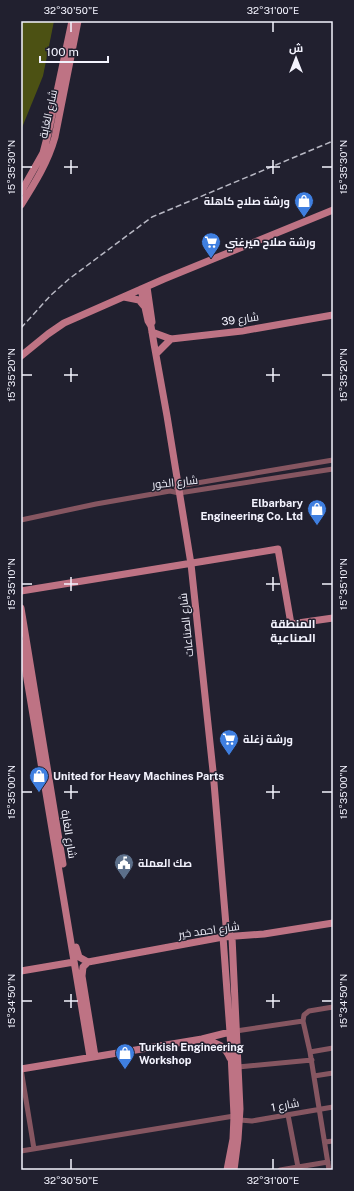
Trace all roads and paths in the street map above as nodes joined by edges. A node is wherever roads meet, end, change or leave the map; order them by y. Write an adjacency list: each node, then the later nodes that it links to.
1 (72, 21): 3 (main road, شارع الغابة)
2 (78, 21): 4 (main road, شارع الغابة)
3 (21, 192)
4 (21, 204)
5 (333, 210): 6 (main road)
6 (144, 288): 7 (main road); 8 (main road); 10 (main road)
7 (124, 297): 8 (main road); 13 (main road)
8 (146, 311): 10 (main road)
9 (333, 315): 11 (main road, شارع 39)
10 (152, 329): 11 (main road); 12 (main road, شارع الصناعات)
11 (171, 340): 12 (main road)
12 (156, 354): 18 (main road, شارع الصناعات)
13 (21, 356)
14 (333, 460): 15 (street)
15 (306, 464): 17 (street); 18 (street)
16 (333, 469): 17 (street, شارع الخور)
17 (307, 473): 18 (street, شارع الخور)
18 (179, 489): 19 (street, شارع الخور); 20 (main road, شارع الصناعات)
19 (21, 520)
20 (191, 564): 21 (main road); 23 (main road); 26 (main road, شارع الصناعات)
21 (21, 591)
22 (21, 608): 30 (main road, شارع الغابة)
23 (333, 618)
24 (21, 643): 29 (main road, شارع الغابة)
25 (333, 923): 28 (main road, شارع احمد خير)
26 (226, 925): 27 (main road); 28 (main road)
27 (223, 937): 28 (main road, شارع احمد خير); 30 (main road, شارع احمد خير); 35 (main road)
28 (232, 937): 35 (main road)
29 (74, 962): 31 (main road); 32 (main road, شارع الغابة)
30 (88, 962): 32 (main road, شارع الغابة)
31 (21, 970)
32 (83, 1004): 37 (main road, شارع الغابة); 40 (main road, شارع الغابة)
33 (333, 1007): 34 (street)
34 (303, 1021): 35 (street); 39 (street)
35 (233, 1031): 36 (main road); 42 (main road); 44 (main road)
36 (202, 1039): 40 (main road); 42 (main road)
37 (87, 1042): 40 (main road, شارع الغابة); 41 (main road)
38 (333, 1048): 39 (street)
39 (310, 1052): 43 (street)
40 (92, 1056): 41 (main road)
41 (77, 1059): 45 (main road)
42 (231, 1060): 51 (main road)
43 (312, 1060): 44 (street); 47 (street)
44 (238, 1067): 51 (main road)
45 (21, 1069): 54 (street)
46 (333, 1073): 47 (street)
47 (314, 1076): 49 (street)
48 (333, 1107): 49 (street, شارع 1)
49 (319, 1110): 50 (street, شارع 1); 53 (street)
50 (288, 1115): 51 (street, شارع 1); 57 (street)
51 (237, 1118): 54 (street, شارع 1); 59 (main road); 60 (main road)
52 (333, 1141): 53 (street)
53 (325, 1142): 56 (street)
54 (34, 1149): 55 (street, شارع 1)
55 (21, 1151)
56 (328, 1162): 57 (street); 58 (street)
57 (298, 1167): 61 (street)
58 (330, 1168)
59 (227, 1170)
60 (234, 1170)
61 (280, 1170)

